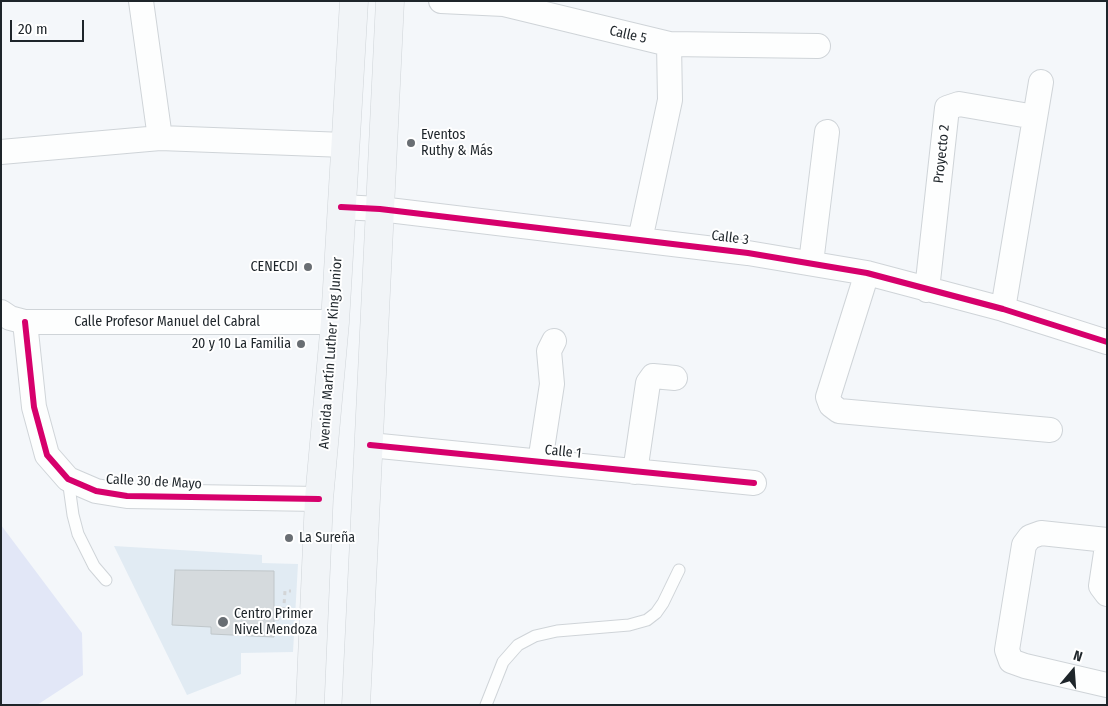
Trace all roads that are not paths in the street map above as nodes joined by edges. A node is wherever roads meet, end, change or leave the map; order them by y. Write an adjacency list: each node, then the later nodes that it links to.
1 (141, 1): 10 (street)
2 (354, 1): 11 (main road, Avenida Martín Luther King Junior)
3 (390, 1): 14 (main road)
4 (441, 1): 5 (street, Calle 5)
5 (669, 44): 6 (street, Calle 5); 15 (street)
6 (818, 46)
7 (1041, 82): 8 (street)
8 (1035, 117): 18 (street, Proyecto 2); 19 (street)
9 (827, 132): 16 (street)
10 (160, 138): 11 (street); 12 (street)
11 (345, 145): 13 (main road, Avenida Martín Luther King Junior)
12 (1, 152)
13 (341, 207): 14 (street, Calle 3); 22 (main road, Avenida Martín Luther King Junior)
14 (380, 209): 15 (street, Calle 3); 27 (main road)
15 (640, 240): 16 (street, Calle 3)
16 (811, 263): 17 (street, Calle 3)
17 (867, 273): 18 (street, Calle 3); 26 (street)
18 (927, 290): 19 (street, Calle 3)
19 (1003, 309): 24 (street, Calle 3)
20 (1, 312): 21 (street, Calle Profesor Manuel del Cabral)
21 (25, 322): 22 (street, Calle Profesor Manuel del Cabral); 30 (street, Calle 30 de Mayo)
22 (335, 322): 32 (main road, Avenida Martín Luther King Junior)
23 (554, 341): 28 (street)
24 (1107, 342)
25 (675, 378): 29 (street)
26 (1050, 430)
27 (370, 445): 28 (street, Calle 1); 40 (main road)
28 (540, 462): 29 (street, Calle 1)
29 (635, 472): 31 (street, Calle 1)
30 (68, 479): 32 (street, Calle 30 de Mayo); 36 (lane)
31 (754, 483)
32 (319, 499): 39 (main road, Avenida Martín Luther King Junior)
33 (1107, 540): 38 (street)
34 (1107, 546): 37 (street)
35 (679, 570): 41 (lane)
36 (106, 580)
37 (1107, 594)
38 (1107, 685)
39 (310, 705)
40 (356, 705)
41 (486, 705)

